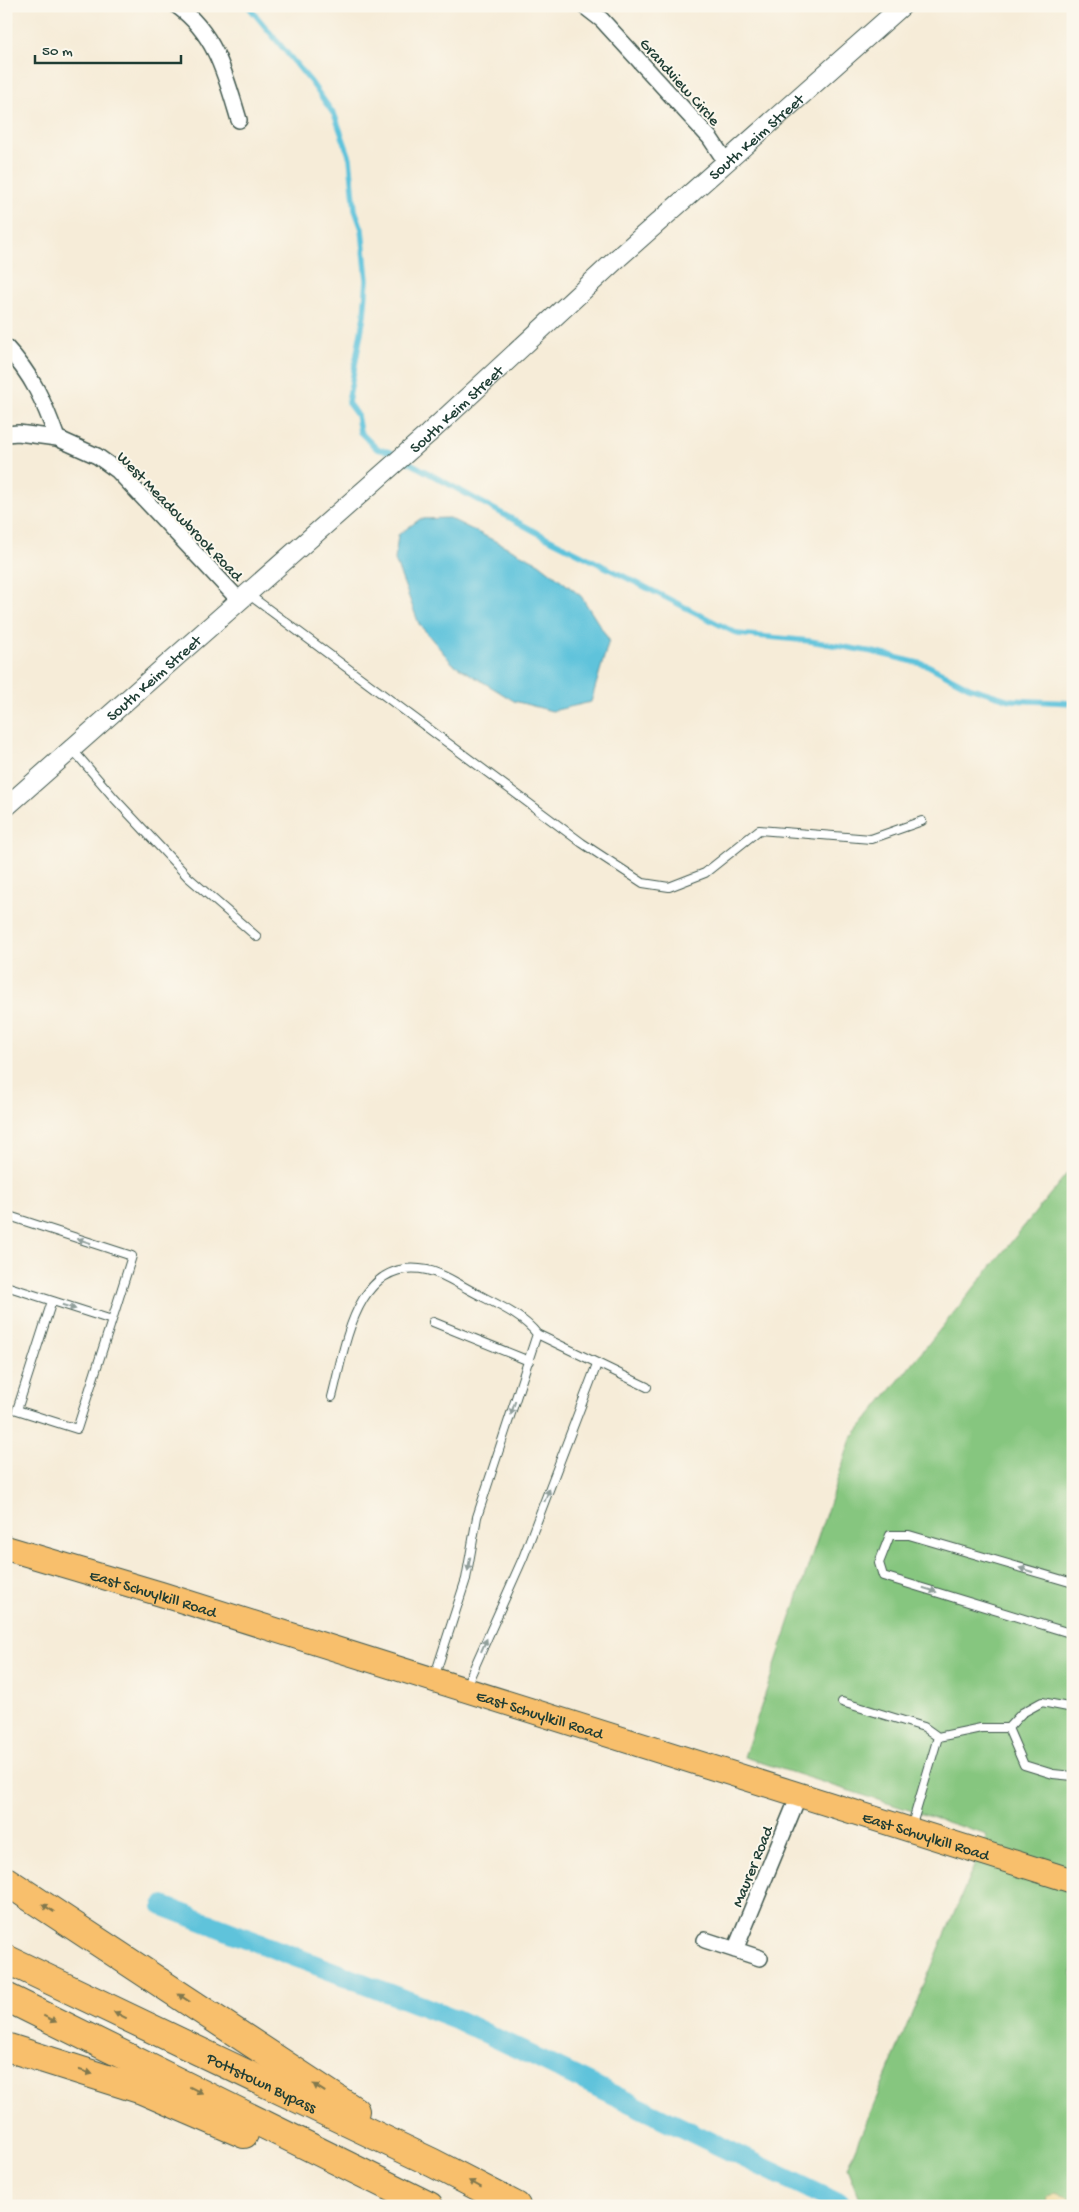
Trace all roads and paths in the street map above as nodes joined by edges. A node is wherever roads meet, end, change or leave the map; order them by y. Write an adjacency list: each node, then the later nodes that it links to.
1 (177, 6): 4 (street)
2 (584, 6): 5 (street, Grandview Circle)
3 (902, 6): 5 (street, South Keim Street)
4 (239, 120)
5 (726, 162): 9 (street, South Keim Street)
6 (6, 347): 8 (street)
7 (6, 434): 8 (street, West Meadowbrook Road)
8 (57, 438): 9 (street, West Meadowbrook Road)
9 (243, 596): 10 (street, South Keim Street); 12 (lane)
10 (71, 748): 11 (street, South Keim Street); 13 (lane)
11 (6, 807)
12 (922, 821)
13 (257, 937)
14 (6, 1216): 17 (lane, one-way to 14)
15 (6, 1286): 16 (lane)
16 (52, 1301): 17 (lane, one-way to 17); 17 (lane)
17 (112, 1320)
18 (433, 1322): 20 (lane)
19 (537, 1334): 20 (lane); 21 (lane); 23 (lane)
20 (529, 1361): 27 (lane, one-way to 27)
21 (597, 1364): 22 (lane); 28 (lane, one-way to 21)
22 (647, 1387)
23 (332, 1397)
24 (6, 1548): 27 (main road, East Schuylkill Road)
25 (1073, 1583): 26 (lane, one-way to 26)
26 (1073, 1634)
27 (433, 1680): 28 (main road, East Schuylkill Road)
28 (464, 1690): 34 (main road, East Schuylkill Road)
29 (842, 1702): 32 (lane)
30 (1073, 1708): 31 (lane)
31 (1008, 1728): 32 (lane); 33 (lane)
32 (938, 1736): 35 (lane)
33 (1073, 1776)
34 (799, 1795): 35 (main road, East Schuylkill Road); 39 (street, Maurer Road)
35 (910, 1830): 37 (main road, East Schuylkill Road)
36 (6, 1880): 44 (highway, one-way to 36)
37 (1073, 1881)
38 (705, 1940): 39 (street)
39 (735, 1950): 40 (street)
40 (760, 1958)
41 (6, 1959): 44 (highway, Pottstown Bypass, one-way to 41)
42 (6, 1997): 46 (highway, one-way to 46)
43 (6, 2047): 45 (highway, one-way to 45)
44 (433, 2162): 47 (highway, Pottstown Bypass, one-way to 44)
45 (410, 2206)
46 (429, 2206)
47 (516, 2206)

